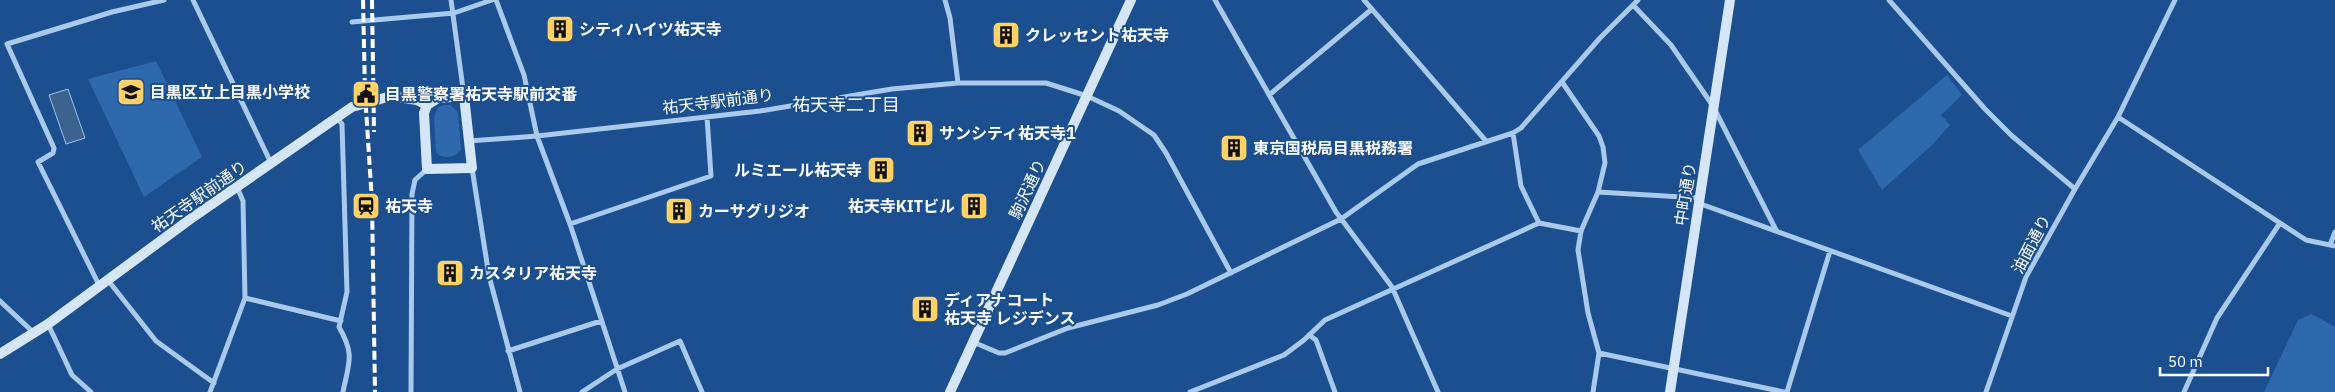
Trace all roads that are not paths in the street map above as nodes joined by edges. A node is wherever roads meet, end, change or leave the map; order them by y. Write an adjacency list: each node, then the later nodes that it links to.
1 (164, 0): 49 (street)
2 (193, 0): 32 (street)
3 (450, 0): 16 (street)
4 (492, 0): 16 (street)
5 (496, 0): 29 (street)
6 (945, 0): 19 (street)
7 (1131, 0): 22 (street, 駒沢通り)
8 (1216, 0): 20 (street)
9 (1364, 0): 15 (street)
10 (1638, 0): 14 (street)
11 (1730, 0): 24 (street, 中町通り)
12 (1889, 0): 36 (street)
13 (2175, 0): 26 (street, 油面通り)
14 (1633, 5): 18 (street); 24 (street)
15 (1372, 9): 20 (street); 31 (street)
16 (454, 13): 17 (street); 21 (street)
17 (352, 22)
18 (1562, 82): 28 (street); 37 (street)
19 (958, 83): 22 (street, 祐天寺駅前通り); 25 (street, 祐天寺駅前通り)
20 (1268, 95): 39 (street)
21 (464, 96): 23 (street); 30 (street)
22 (1087, 96): 48 (street, 祐天寺駅前通り); 59 (street, 駒沢通り)
23 (427, 105): 27 (street, 祐天寺駅前通り); 34 (street)
24 (1713, 106): 38 (street, 中町通り); 43 (street)
25 (707, 117): 29 (street, 祐天寺駅前通り); 42 (street)
26 (2118, 117): 36 (street, 油面通り); 41 (street)
27 (338, 118): 32 (street, 祐天寺駅前通り); 54 (street)
28 (1512, 132): 31 (street); 40 (street)
29 (537, 136): 30 (street, 祐天寺駅前通り); 42 (street)
30 (469, 141): 33 (street)
31 (1486, 141): 39 (street)
32 (272, 164): 35 (street, 祐天寺駅前通り)
33 (472, 168): 34 (street); 60 (street)
34 (427, 169): 69 (street)
35 (237, 187): 49 (street, 祐天寺駅前通り); 51 (street)
36 (2075, 189): 53 (street, 油面通り)
37 (1598, 192): 38 (street); 44 (street)
38 (1699, 200): 43 (street); 63 (street, 中町通り)
39 (1340, 219): 48 (street); 50 (street)
40 (1539, 223): 44 (street); 50 (street)
41 (2280, 223): 46 (street); 82 (street)
42 (570, 224): 55 (street)
43 (1776, 230): 47 (street)
44 (1581, 231): 61 (street)
45 (2335, 232): 46 (street)
46 (2332, 245)
47 (1830, 251): 53 (street); 80 (street)
48 (1231, 274): 59 (street)
49 (103, 282): 56 (street, 祐天寺駅前通り); 65 (street)
50 (1394, 290): 58 (street); 77 (street)
51 (245, 298): 54 (street); 65 (street)
52 (0, 302): 57 (street)
53 (2012, 316): 81 (street, 油面通り)
54 (341, 321): 68 (street)
55 (601, 321): 60 (street); 64 (street)
56 (48, 324): 57 (street, 祐天寺駅前通り); 66 (street)
57 (34, 333): 62 (street, 祐天寺駅前通り)
58 (1309, 335): 75 (street); 76 (street)
59 (972, 342): 74 (street, 駒沢通り)
60 (508, 351): 70 (street)
61 (1599, 353): 63 (street); 78 (street)
62 (0, 354)
63 (1673, 368): 79 (street, 中町通り); 80 (street)
64 (617, 369): 71 (street); 72 (street); 73 (street)
65 (214, 383): 67 (street)
66 (91, 392)
67 (210, 392)
68 (343, 392)
69 (410, 392)
70 (520, 392)
71 (582, 392)
72 (625, 392)
73 (702, 392)
74 (950, 392)
75 (1190, 392)
76 (1335, 392)
77 (1438, 392)
78 (1593, 392)
79 (1670, 392)
80 (1785, 392)
81 (1986, 392)
82 (2184, 392)

